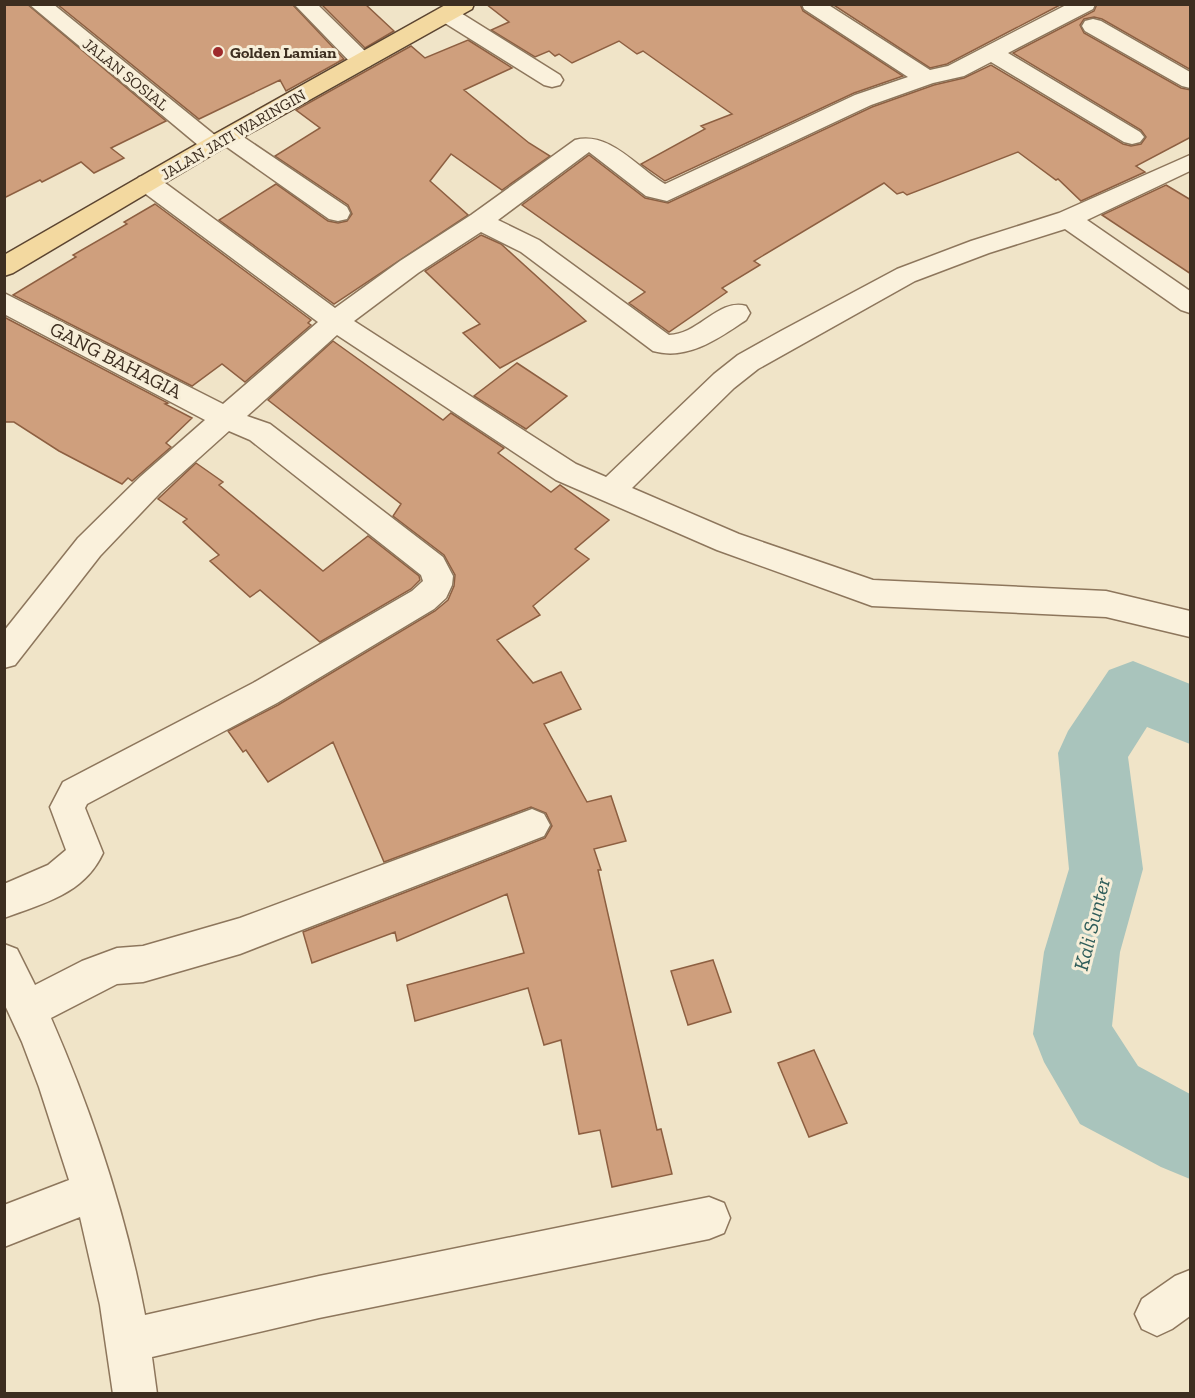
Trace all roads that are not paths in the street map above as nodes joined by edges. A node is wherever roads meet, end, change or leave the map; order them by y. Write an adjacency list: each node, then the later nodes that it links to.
1 (39, 4): 13 (street, JALAN SOSIAL)
2 (304, 4): 8 (street)
3 (812, 4): 9 (street)
4 (1085, 4): 7 (street)
5 (456, 10): 8 (main road, JALAN JATI WARINGIN); 10 (street)
6 (1093, 26): 11 (street)
7 (993, 53): 9 (street); 12 (street)
8 (362, 61): 13 (main road, JALAN JATI WARINGIN)
9 (926, 78): 18 (street)
10 (552, 80)
11 (1191, 81)
12 (1132, 137)
13 (220, 141): 15 (main road, JALAN JATI WARINGIN); 16 (street, JALAN SOSIAL)
14 (1184, 173): 17 (street)
15 (148, 183): 19 (main road, JALAN JATI WARINGIN); 23 (street)
16 (338, 213)
17 (1068, 219): 21 (street); 25 (street)
18 (480, 221): 22 (street); 23 (street)
19 (4, 267)
20 (4, 302): 24 (street, GANG BAHAGIA)
21 (1191, 304)
22 (737, 313)
23 (336, 322): 24 (street); 25 (street)
24 (227, 419): 27 (street); 29 (street, GANG BAHAGIA)
25 (611, 490): 26 (street)
26 (1191, 624)
27 (6, 649)
28 (532, 825): 31 (street)
29 (4, 901)
30 (4, 962): 31 (street)
31 (27, 1010): 32 (street)
32 (93, 1191): 34 (street); 35 (street)
33 (710, 1218): 35 (street)
34 (4, 1226)
35 (129, 1340): 36 (street)
36 (135, 1394)

